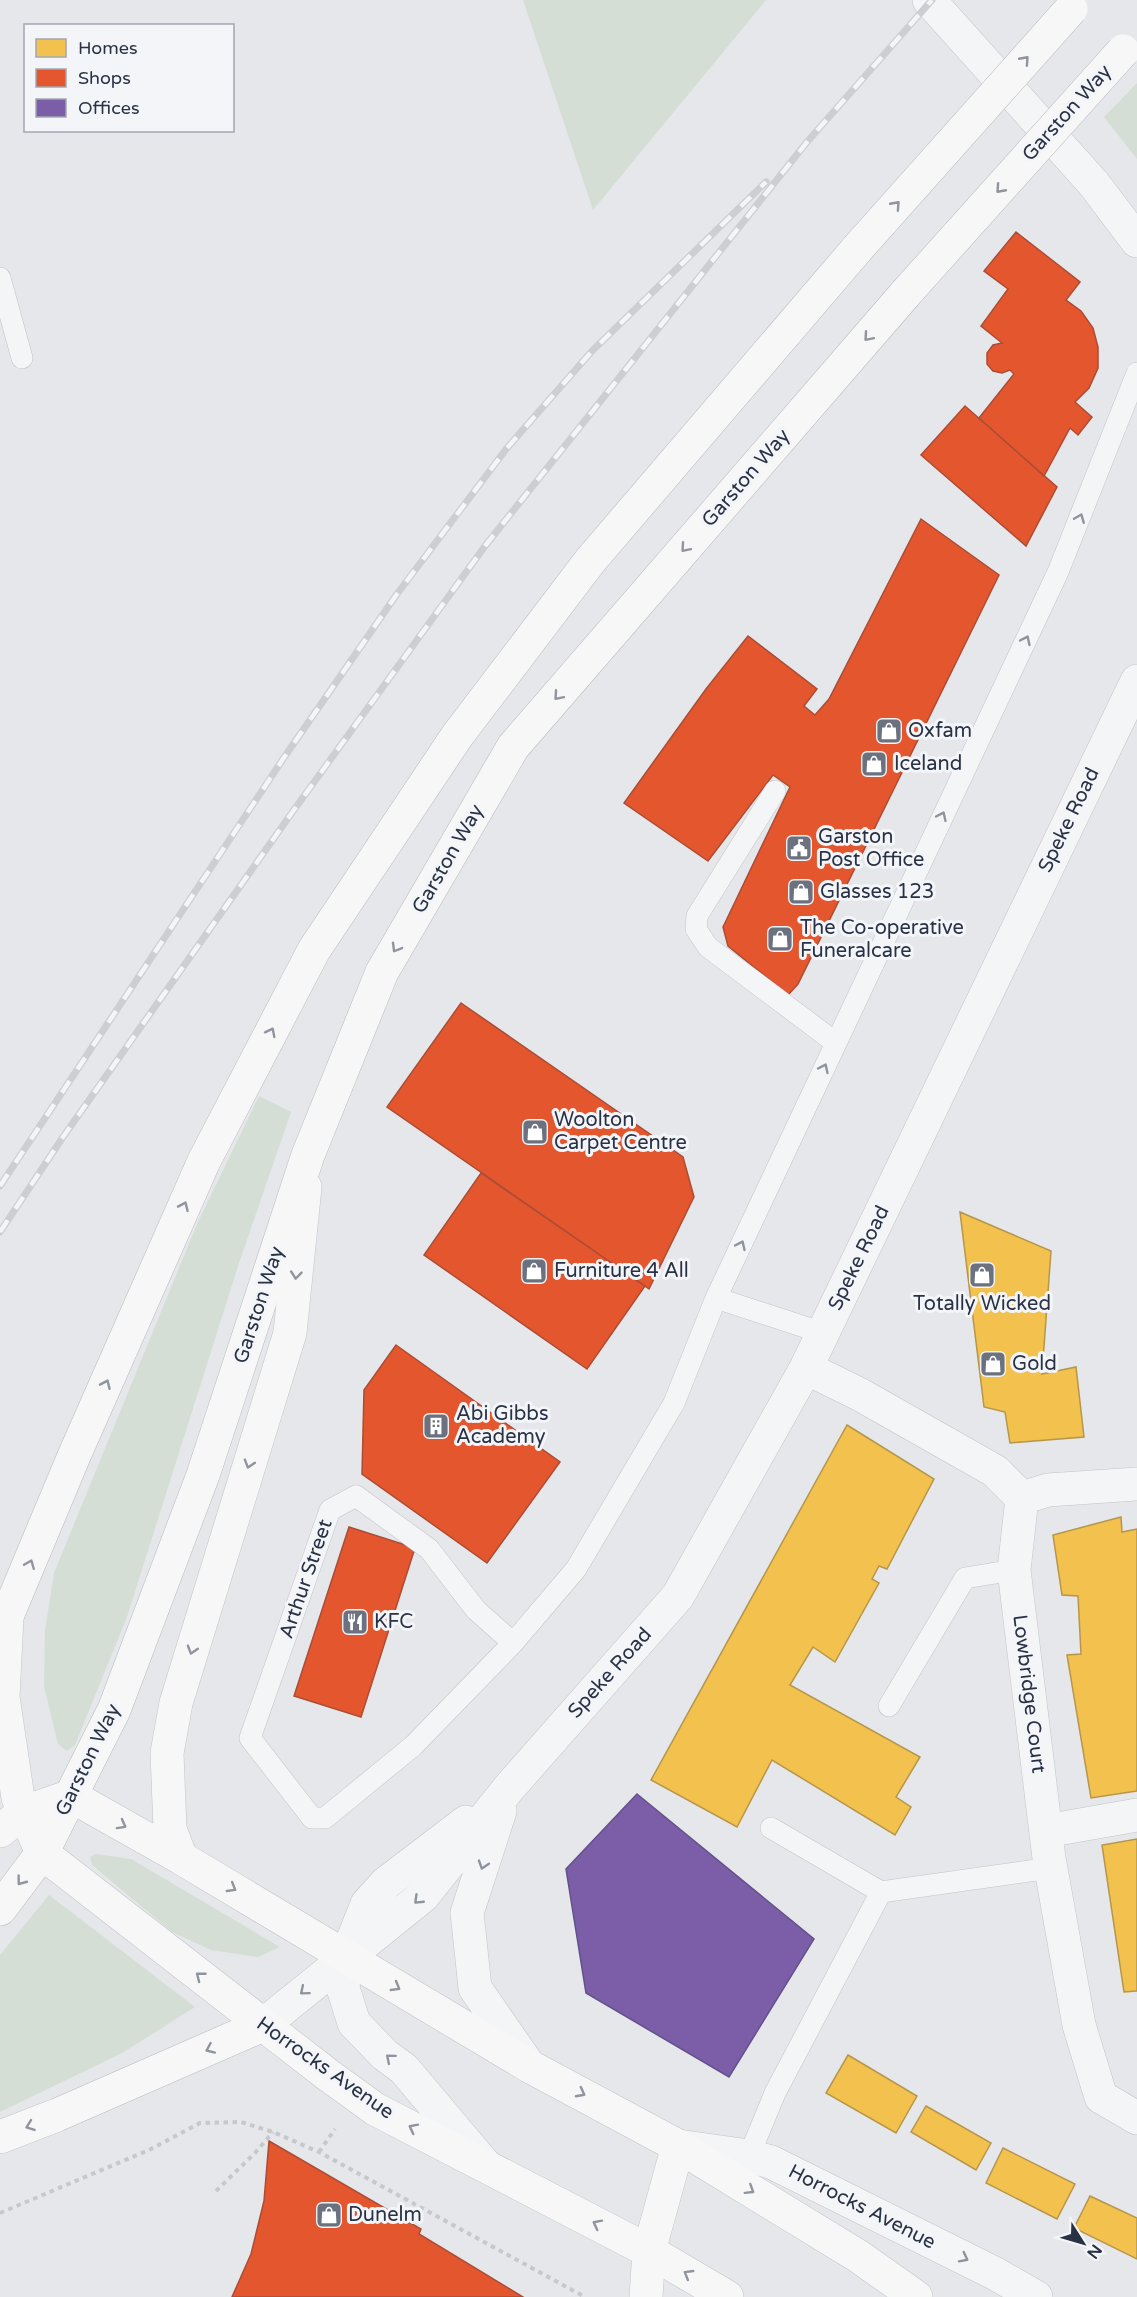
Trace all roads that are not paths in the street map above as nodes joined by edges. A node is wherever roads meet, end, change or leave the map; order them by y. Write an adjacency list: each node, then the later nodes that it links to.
1 (929, 0): 4 (street)
2 (1075, 4): 18 (main road, one-way to 2, bridge)
3 (1130, 43): 11 (main road, Garston Way, one-way to 11, bridge)
4 (1137, 241)
5 (0, 278): 6 (lane)
6 (22, 358)
7 (1137, 373): 10 (lane, one-way to 7)
8 (1137, 681): 13 (street, Speke Road)
9 (775, 790): 10 (lane)
10 (836, 1043): 12 (lane, one-way to 10)
11 (308, 1155): 22 (main road, Garston Way); 28 (main road, one-way to 28)
12 (716, 1298): 13 (lane); 19 (lane)
13 (823, 1333): 14 (street, Speke Road)
14 (806, 1368): 16 (street); 21 (street, Speke Road)
15 (1137, 1484): 16 (street)
16 (1022, 1498): 17 (street, Lowbridge Court)
17 (1014, 1570): 20 (lane); 26 (street, Lowbridge Court)
18 (4, 1625): 24 (main road)
19 (513, 1643): 19 (lane, Arthur Street)
20 (889, 1706)
21 (507, 1789): 32 (street, Speke Road); 34 (street, Speke Road, one-way to 34)
22 (71, 1796): 24 (main road); 27 (main road, Garston Way); 28 (main road, Horrocks Avenue, one-way to 28)
23 (1137, 1815): 26 (street)
24 (12, 1822): 27 (main road)
25 (771, 1828): 30 (lane)
26 (1046, 1831): 29 (street, Lowbridge Court)
27 (42, 1853): 31 (main road, one-way to 31); 33 (main road, Horrocks Avenue, one-way to 27)
28 (182, 1858): 32 (main road, Horrocks Avenue, one-way to 32)
29 (1051, 1868): 30 (lane); 35 (street, Lowbridge Court)
30 (881, 1892): 38 (lane)
31 (0, 1908)
32 (346, 1957): 33 (street, Speke Road, one-way to 33); 34 (main road, Horrocks Avenue, one-way to 34); 39 (street, one-way to 32)
33 (263, 2025): 36 (main road, one-way to 36); 39 (main road, Horrocks Avenue, one-way to 33)
34 (529, 2066): 37 (main road, Horrocks Avenue, one-way to 37)
35 (1137, 2118)
36 (0, 2137)
37 (678, 2146): 38 (street, Horrocks Avenue); 40 (main road); 43 (main road, Horrocks Avenue, one-way to 43)
38 (749, 2156): 44 (street, Horrocks Avenue, one-way to 44)
39 (484, 2164): 40 (main road, Horrocks Avenue, one-way to 39)
40 (649, 2251): 41 (main road); 42 (main road, Horrocks Avenue, one-way to 40)
41 (646, 2297)
42 (727, 2297)
43 (916, 2297)
44 (1036, 2297)

